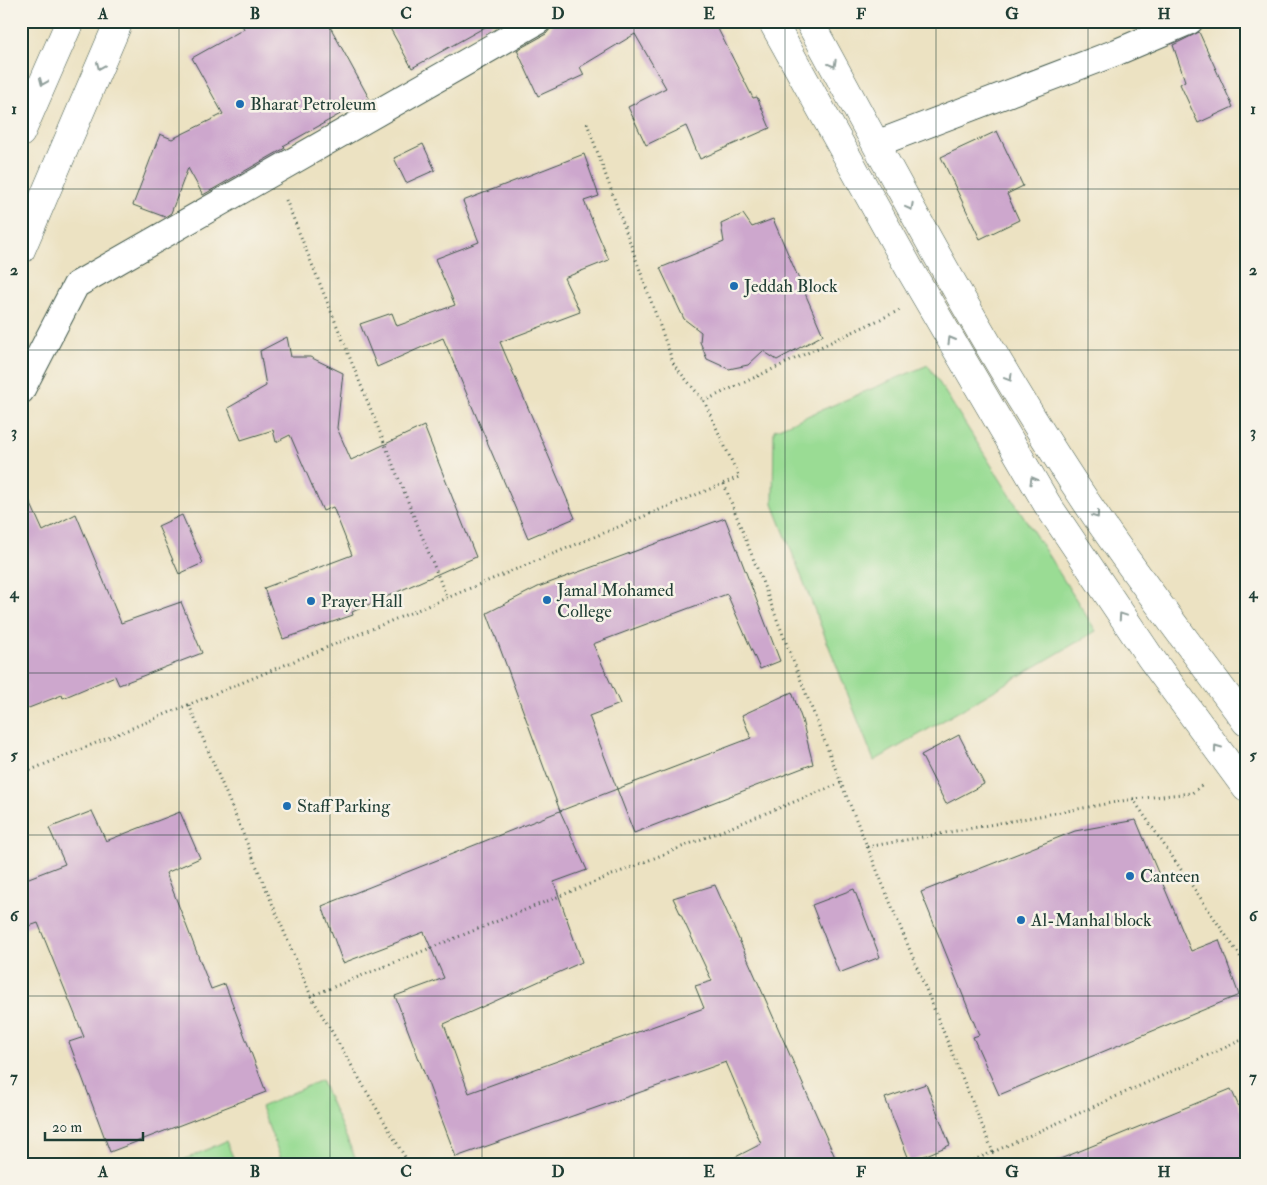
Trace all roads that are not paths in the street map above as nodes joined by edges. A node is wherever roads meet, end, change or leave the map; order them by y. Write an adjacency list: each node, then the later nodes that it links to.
1 (70, 21): 7 (main road, one-way to 7)
2 (119, 21): 9 (main road, one-way to 9)
3 (538, 21): 12 (street)
4 (772, 21): 11 (main road)
5 (809, 21): 8 (main road, one-way to 8)
6 (1190, 21): 8 (street)
7 (21, 133)
8 (876, 144): 10 (main road, one-way to 10)
9 (21, 250)
10 (936, 256): 11 (main road); 13 (main road, one-way to 13)
11 (909, 268): 14 (main road, one-way to 11)
12 (21, 391)
13 (1246, 722)
14 (1246, 788)

